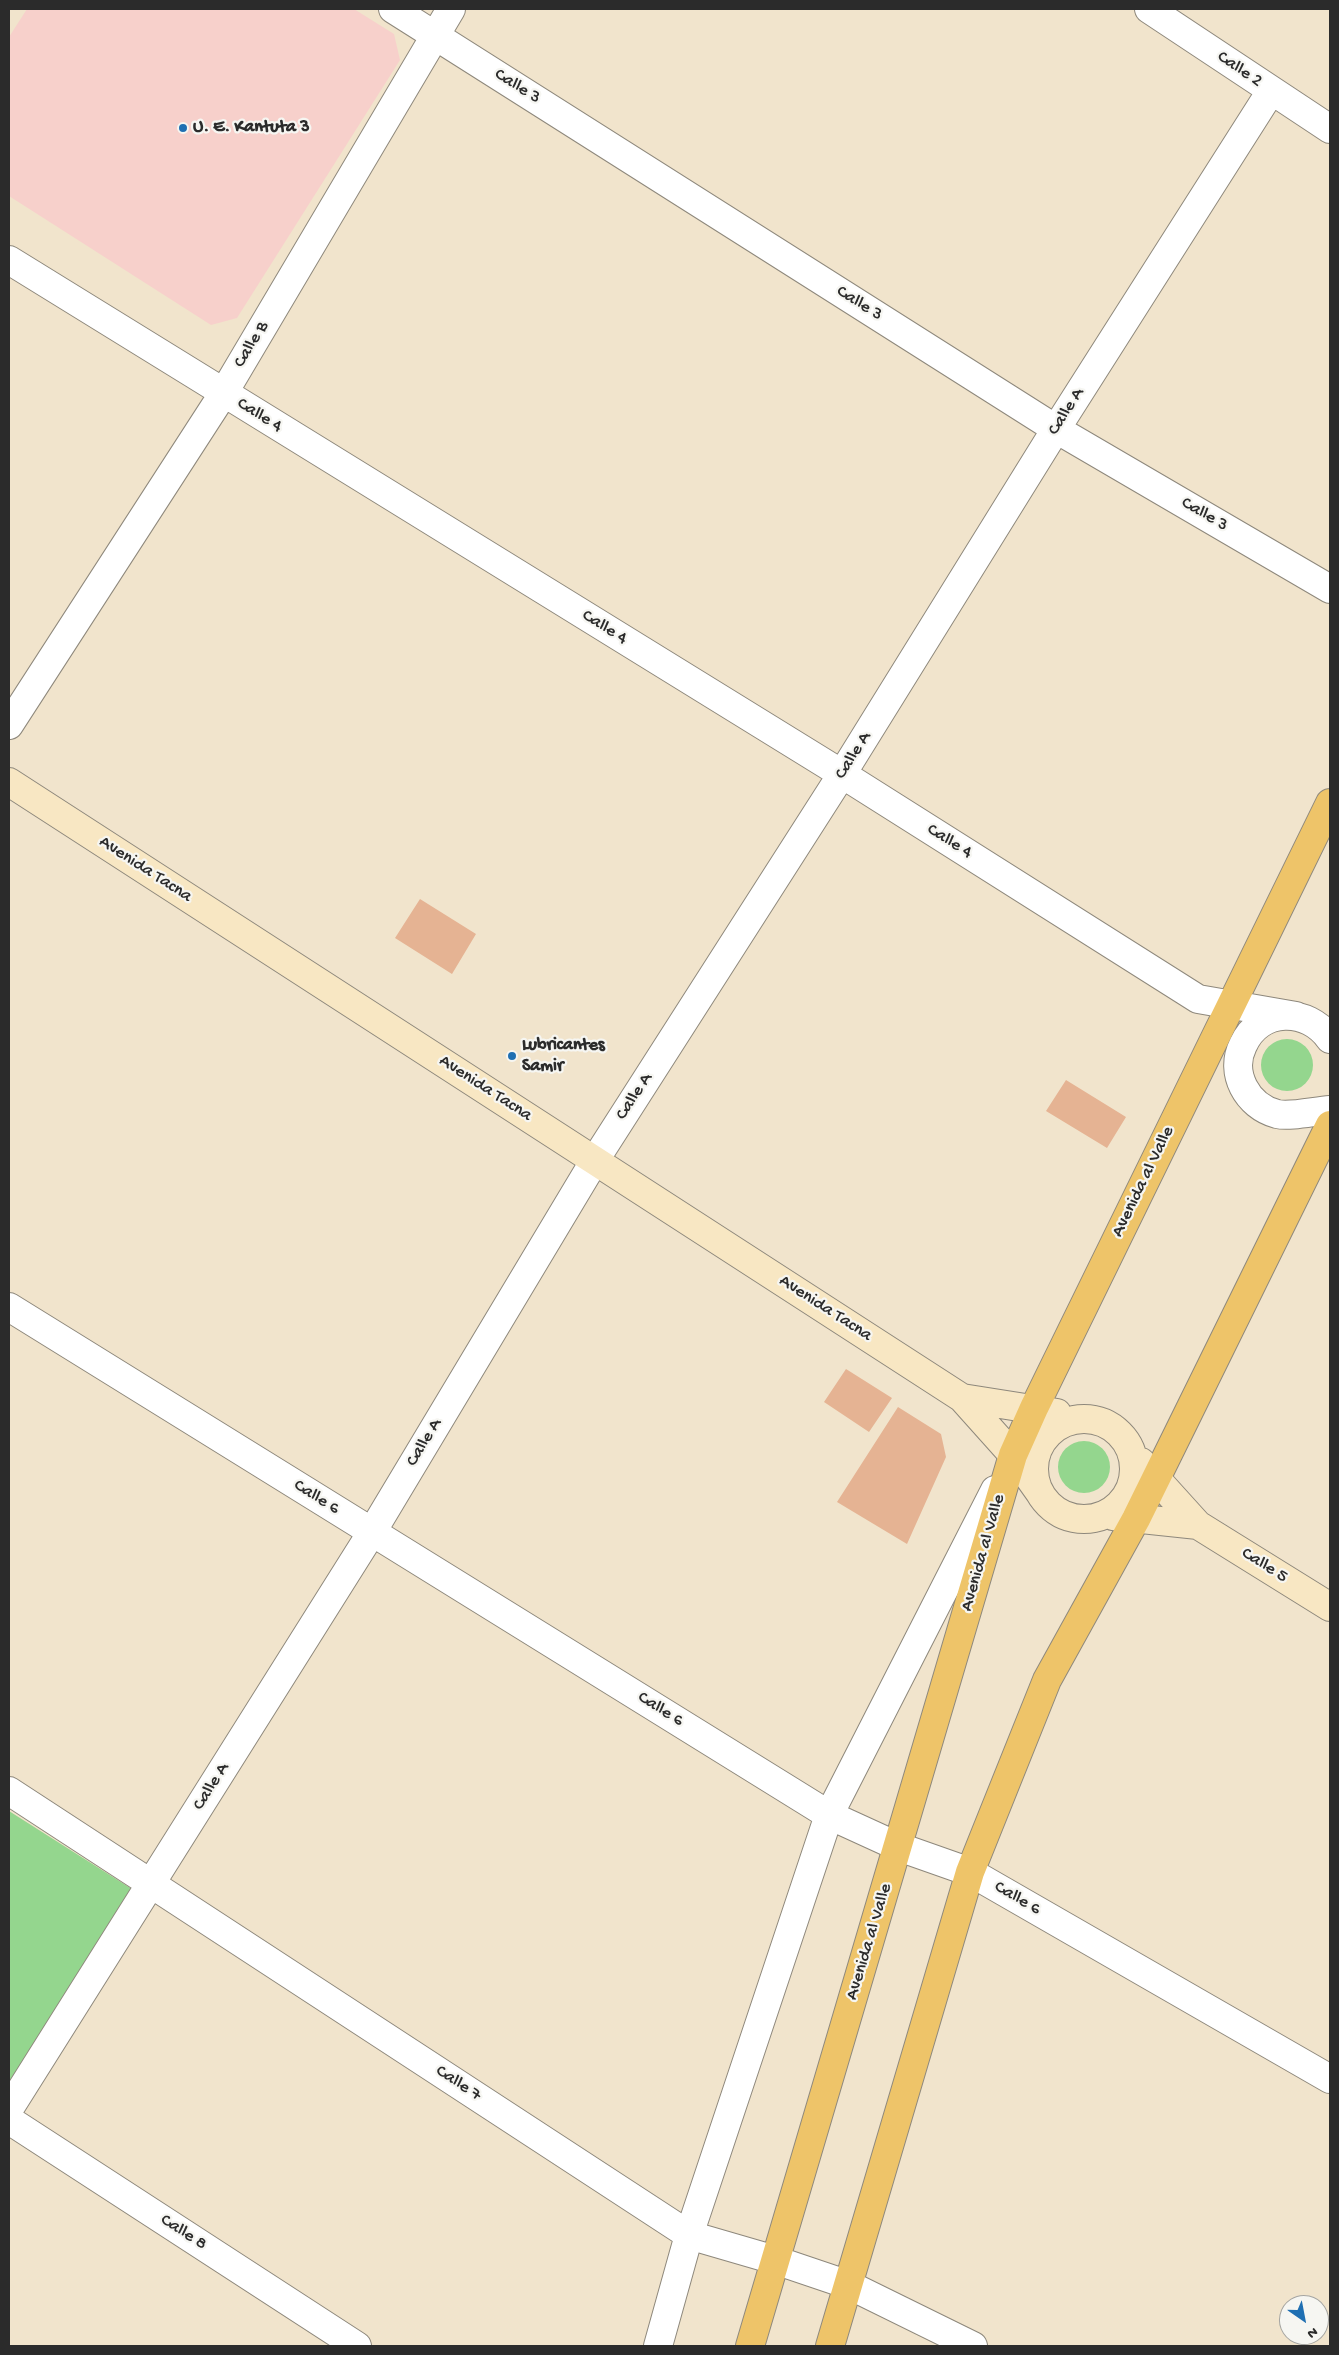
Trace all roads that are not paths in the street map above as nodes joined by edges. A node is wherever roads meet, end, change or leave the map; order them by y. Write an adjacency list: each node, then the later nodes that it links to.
1 (393, 9): 4 (street, Calle 3)
2 (451, 9): 4 (street, Calle B)
3 (1150, 9): 5 (street, Calle 2)
4 (435, 35): 8 (street, Calle B); 9 (street, Calle 3)
5 (1271, 91): 6 (street, Calle 2); 9 (street, Calle A)
6 (1330, 127)
7 (9, 260): 8 (street, Calle 4)
8 (223, 394): 11 (street, Calle B); 12 (street, Calle 4)
9 (1056, 429): 10 (street, Calle 3); 12 (street, Calle A)
10 (1330, 589)
11 (9, 725)
12 (842, 774): 15 (street, Calle 4); 23 (street, Calle A)
13 (9, 782): 23 (main road, Avenida Tacna)
14 (1330, 803): 16 (main road, Avenida al Valle)
15 (1198, 1000): 16 (street, Calle 4); 18 (street, Calle 4)
16 (1231, 1003): 17 (street, Calle 4); 18 (main road, Avenida al Valle)
17 (1296, 1016): 19 (street, Calle 4); 20 (street)
18 (1217, 1032): 20 (street, Calle 4); 26 (main road, Avenida al Valle)
19 (1330, 1039)
20 (1239, 1074): 22 (street, Calle 4)
21 (1330, 1092): 22 (street)
22 (1323, 1115): 30 (main road)
23 (595, 1160): 25 (main road, Avenida Tacna); 35 (street, Calle A)
24 (9, 1307): 35 (street, Calle 6)
25 (962, 1398): 26 (main road, Avenida Tacna); 29 (main road, Avenida Tacna)
26 (1034, 1408): 27 (main road, Avenida Tacna); 29 (main road, Avenida al Valle)
27 (1092, 1420): 28 (main road); 31 (main road)
28 (1130, 1448): 30 (main road, Calle 5); 32 (main road)
29 (1013, 1455): 31 (main road, Avenida Tacna); 38 (street); 39 (main road, Avenida al Valle)
30 (1155, 1479): 33 (main road); 34 (main road, Calle 5)
31 (1040, 1492): 32 (main road)
32 (1105, 1515): 33 (main road, Calle 5)
33 (1136, 1519): 34 (main road, Calle 5); 40 (main road)
34 (1198, 1526): 36 (main road, Calle 5)
35 (372, 1532): 38 (street, Calle 6); 41 (street, Calle A)
36 (1330, 1607)
37 (9, 1791): 41 (street, Calle 7)
38 (829, 1815): 39 (street, Calle 6); 45 (street)
39 (899, 1847): 40 (street, Calle 6); 46 (main road, Avenida al Valle)
40 (970, 1872): 42 (street, Calle 6); 47 (main road)
41 (151, 1884): 43 (street, Calle A); 45 (street, Calle 7)
42 (1330, 2080)
43 (9, 2109)
44 (9, 2120): 48 (street, Calle 8)
45 (689, 2234): 46 (street, Calle 7); 49 (street)
46 (775, 2260): 47 (street, Calle 7); 50 (main road, Avenida al Valle)
47 (850, 2285): 51 (main road); 52 (street, Calle 7)
48 (357, 2346)
49 (658, 2346)
50 (750, 2346)
51 (830, 2346)
52 (973, 2346)

